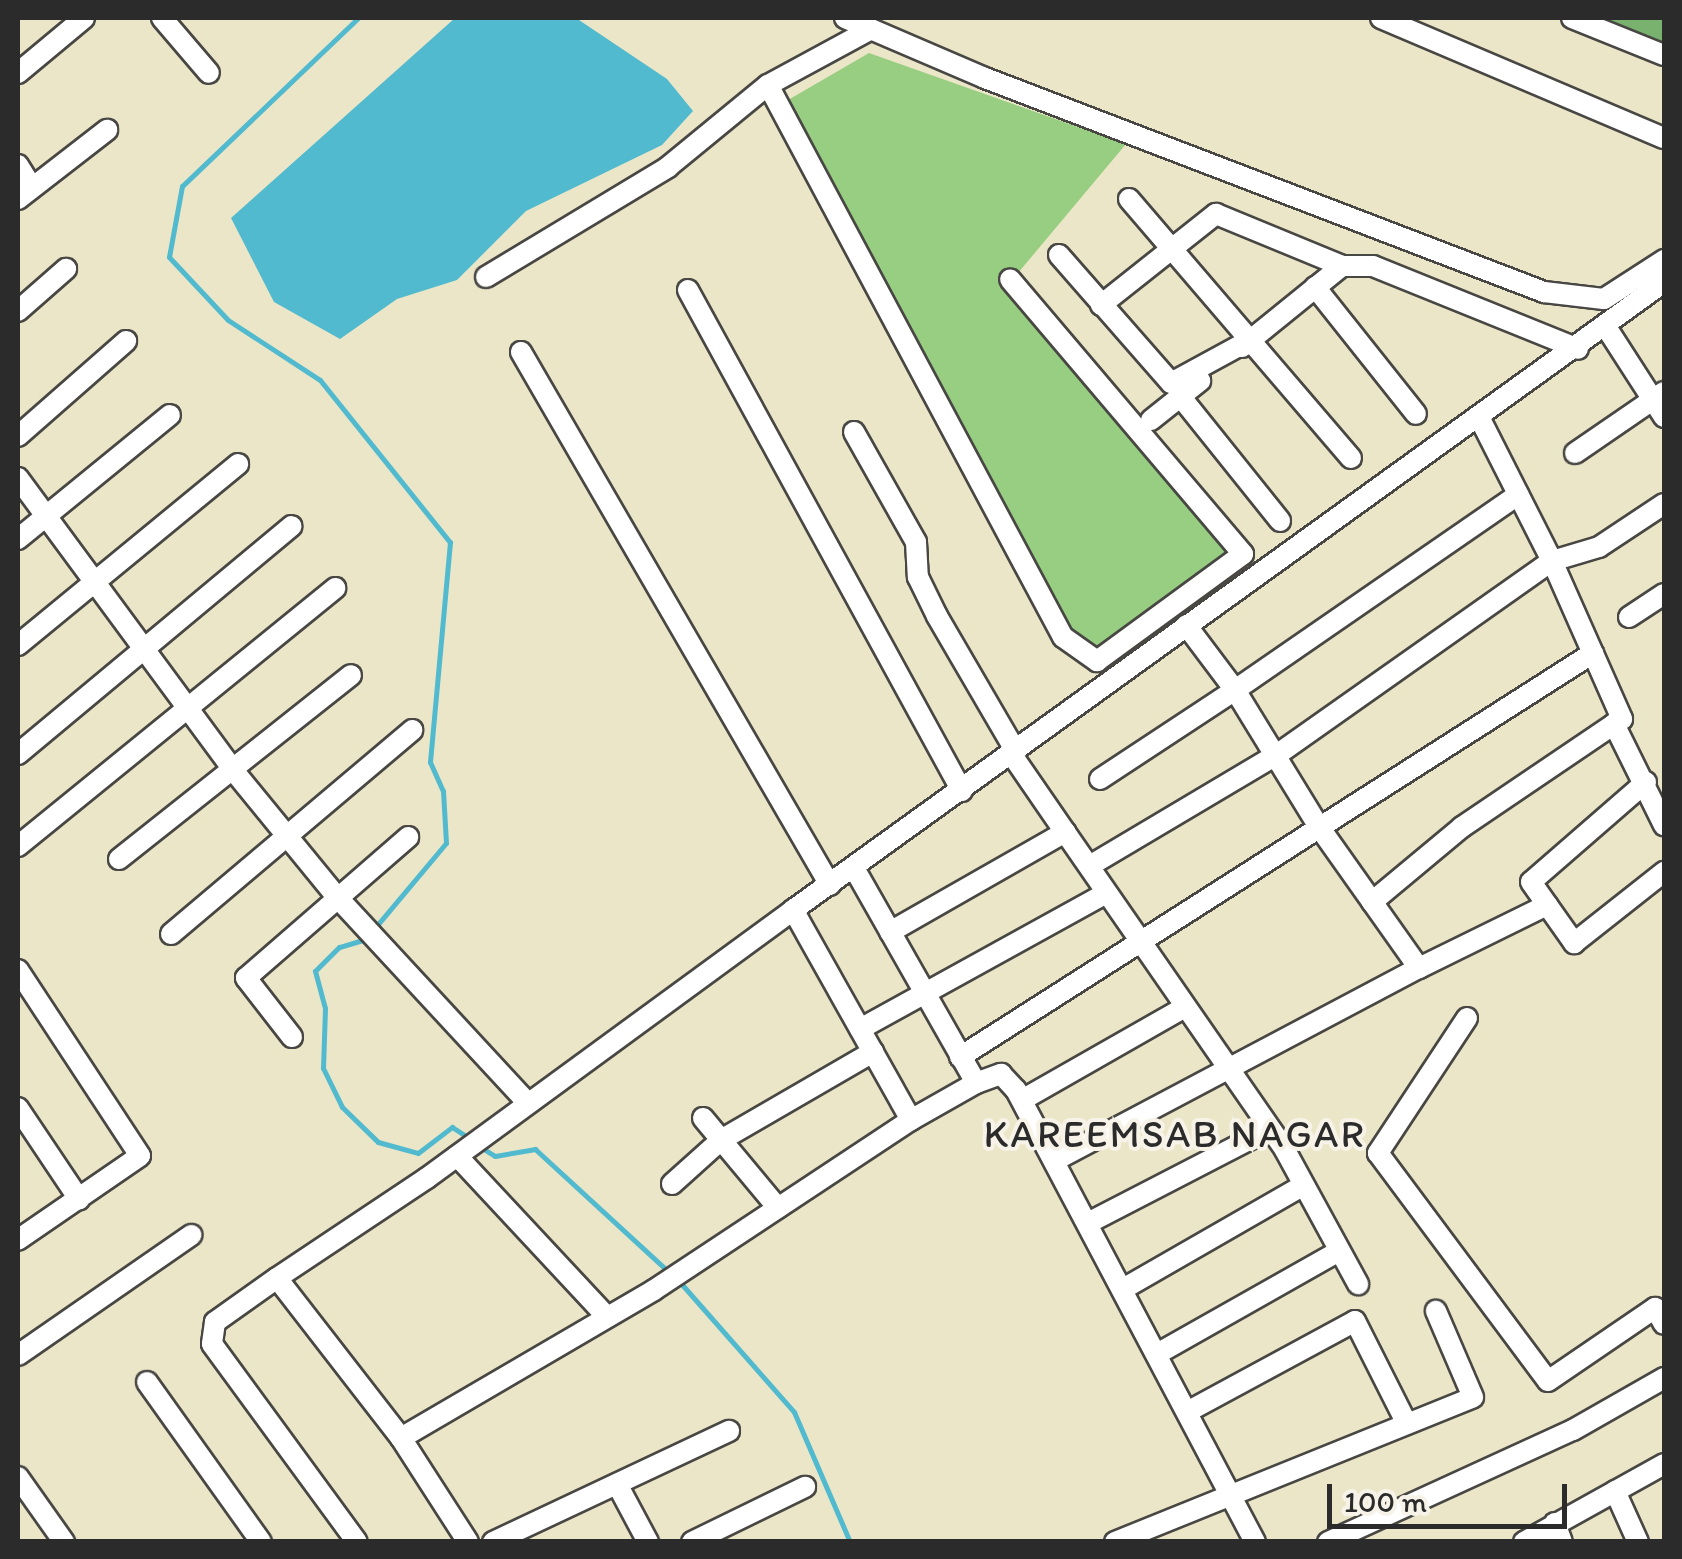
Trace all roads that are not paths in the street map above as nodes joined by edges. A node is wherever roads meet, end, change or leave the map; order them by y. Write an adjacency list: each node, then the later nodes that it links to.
1 (84, 18): 8 (street)
2 (162, 18): 9 (street)
3 (845, 18): 6 (street)
4 (1380, 18): 12 (street)
5 (1572, 18): 7 (street)
6 (870, 29): 10 (street); 18 (street)
7 (1664, 55)
8 (18, 73)
9 (210, 73)
10 (768, 85): 21 (street); 22 (street)
11 (107, 130): 14 (street)
12 (1664, 138)
13 (18, 165): 14 (street)
14 (25, 193)
15 (1128, 199): 16 (street)
16 (1171, 248): 19 (street); 26 (street); 29 (street)
17 (1059, 254): 26 (street)
18 (1664, 260)
19 (1342, 266): 24 (street); 31 (street)
20 (66, 269): 27 (street)
21 (486, 278)
22 (1010, 279)
23 (1664, 282): 28 (street)
24 (1315, 287): 29 (street); 36 (street)
25 (688, 290): 71 (street)
26 (1101, 305): 29 (street)
27 (18, 311)
28 (1606, 327): 31 (street); 34 (street)
29 (1250, 340): 33 (street); 42 (street)
30 (126, 341): 40 (street)
31 (1578, 349): 37 (street)
32 (521, 352): 82 (street)
33 (1180, 396): 38 (street); 48 (street)
34 (1661, 403): 41 (street)
35 (170, 414): 47 (street)
36 (1416, 414)
37 (1479, 417): 45 (street); 56 (street)
38 (1150, 420)
39 (854, 432): 65 (street)
40 (18, 436)
41 (1574, 453)
42 (1351, 458)
43 (238, 464): 52 (street)
44 (18, 478): 47 (street)
45 (1518, 495): 51 (street); 61 (street)
46 (1664, 504): 51 (street)
47 (48, 514): 50 (street); 52 (street)
48 (1280, 521)
49 (292, 526): 58 (street)
50 (18, 539)
51 (1552, 561): 59 (street); 67 (street)
52 (95, 580): 57 (street); 58 (street)
53 (335, 588): 62 (street)
54 (1664, 594): 55 (street)
55 (1630, 617)
56 (1186, 626): 61 (street); 65 (street)
57 (18, 644)
58 (143, 649): 62 (street); 66 (street)
59 (1594, 653): 63 (street); 73 (street)
60 (351, 675): 68 (street)
61 (1235, 690): 67 (street); 69 (street)
62 (187, 709): 68 (street); 77 (street)
63 (1614, 724): 70 (street); 85 (street)
64 (412, 730): 75 (street)
65 (1014, 753): 71 (street); 74 (street)
66 (18, 754)
67 (1278, 754): 73 (street); 79 (street)
68 (233, 770): 75 (street); 78 (street)
69 (1100, 779)
70 (1646, 782): 72 (street); 86 (street)
71 (962, 791): 80 (street)
72 (1664, 825)
73 (1320, 827): 85 (street); 90 (street)
74 (1065, 832): 79 (street); 88 (street)
75 (286, 834): 84 (street); 89 (street)
76 (408, 837): 84 (street)
77 (18, 846)
78 (120, 859)
79 (1091, 865): 83 (street)
80 (854, 868): 82 (street); 88 (street)
81 (1664, 872): 86 (street)
82 (830, 884): 87 (street)
83 (1106, 892): 90 (street); 93 (street)
84 (338, 898): 97 (street); 103 (street)
85 (1372, 902): 91 (street)
86 (1547, 905): 91 (street)
87 (793, 910): 96 (street); 103 (street)
88 (890, 932): 93 (street)
89 (171, 934)
90 (1142, 947): 94 (street); 99 (street)
91 (1419, 968): 100 (street)
92 (18, 970): 113 (street)
93 (926, 996): 96 (street); 99 (street)
94 (1183, 1008): 100 (street); 102 (street)
95 (1467, 1018): 123 (street)
96 (860, 1029): 98 (street)
97 (292, 1037)
98 (873, 1052): 106 (street); 108 (street)
99 (960, 1056): 101 (street)
100 (1227, 1069): 107 (street); 110 (street)
101 (976, 1083): 102 (street); 106 (street)
102 (1022, 1100): 110 (street)
103 (527, 1102): 109 (street)
104 (18, 1108): 113 (street)
105 (704, 1118): 108 (street)
106 (911, 1120): 114 (street)
107 (1270, 1129): 112 (street); 115 (street)
108 (721, 1140): 111 (street); 114 (street)
109 (461, 1152): 119 (street); 124 (street)
110 (1054, 1161): 115 (street)
111 (672, 1184)
112 (1302, 1186): 118 (street); 121 (street)
113 (79, 1199): 117 (street)
114 (778, 1208): 124 (street)
115 (1088, 1223): 121 (street)
116 (191, 1235): 126 (street)
117 (18, 1240)
118 (1339, 1251): 120 (street); 125 (street)
119 (276, 1278): 132 (street); 142 (street)
120 (1358, 1284)
121 (1123, 1290): 125 (street)
122 (1436, 1312): 130 (street)
123 (1661, 1312)
124 (608, 1317): 132 (street)
125 (1157, 1354): 129 (street)
126 (18, 1355)
127 (1664, 1378): 149 (street)
128 (147, 1382): 141 (street)
129 (1187, 1412): 130 (street); 138 (street)
130 (1407, 1424): 138 (street)
131 (729, 1430): 135 (street)
132 (401, 1438): 143 (street)
133 (1664, 1464): 137 (street)
134 (18, 1477): 140 (street)
135 (617, 1484): 144 (street); 145 (street)
136 (805, 1486): 146 (street)
137 (1615, 1491): 139 (street); 151 (street)
138 (1232, 1498): 147 (street); 148 (street)
139 (1559, 1532): 150 (street)
140 (64, 1542)
141 (261, 1542)
142 (357, 1542)
143 (468, 1542)
144 (493, 1542)
145 (648, 1542)
146 (692, 1542)
147 (1114, 1542)
148 (1256, 1542)
149 (1328, 1542)
150 (1524, 1542)
151 (1638, 1542)

